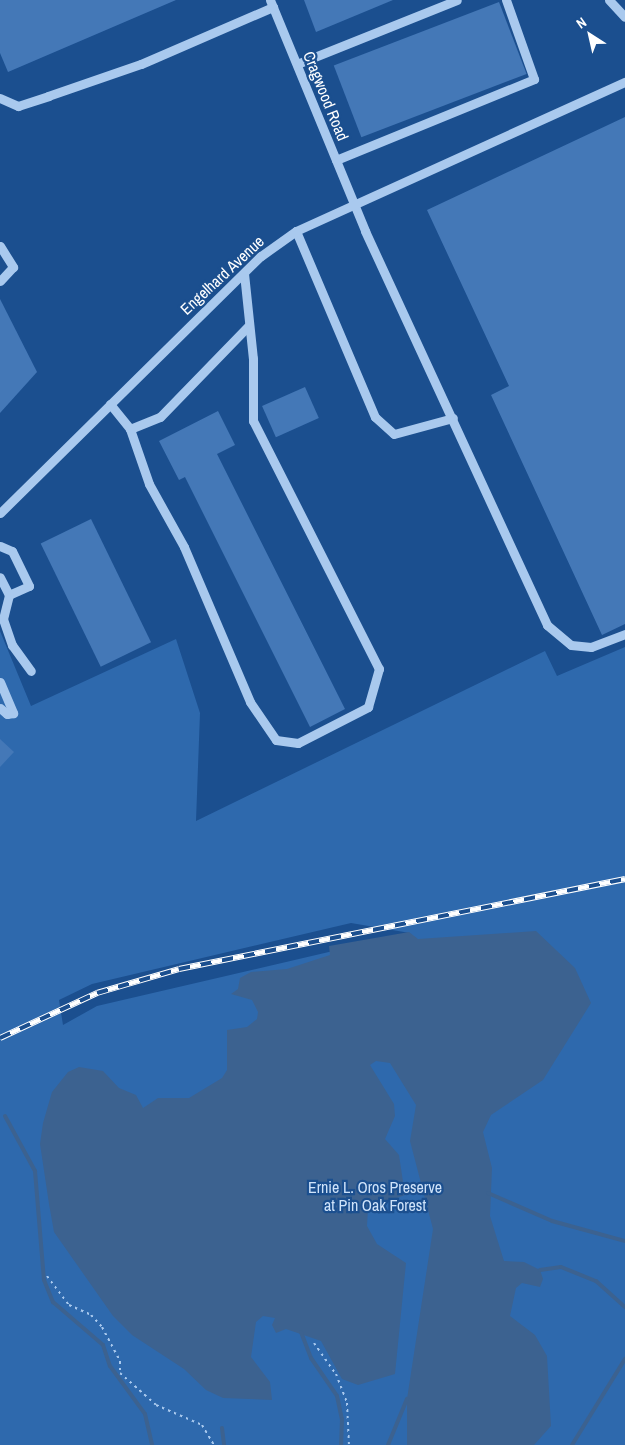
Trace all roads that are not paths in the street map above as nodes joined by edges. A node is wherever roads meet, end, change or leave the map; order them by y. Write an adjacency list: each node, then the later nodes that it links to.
1 (457, 0): 6 (street)
2 (506, 0): 9 (street)
3 (609, 0): 5 (street)
4 (272, 4): 6 (street, Cragwood Road); 8 (street)
5 (625, 17)
6 (297, 64): 9 (street, Cragwood Road)
7 (625, 82): 10 (street, Engelhard Avenue)
8 (0, 98)
9 (336, 160): 10 (street, Cragwood Road)
10 (353, 204): 11 (street, Engelhard Avenue); 17 (street, Cragwood Road)
11 (296, 230): 13 (street, Engelhard Avenue); 17 (street)
12 (0, 246): 14 (street)
13 (244, 273): 15 (street); 16 (street, Engelhard Avenue)
14 (0, 281)
15 (249, 325): 18 (street); 18 (street)
16 (110, 404): 18 (street); 19 (street, Engelhard Avenue)
17 (452, 418): 23 (street, Cragwood Road)
18 (130, 429)
19 (0, 513)
20 (0, 546): 22 (street)
21 (0, 577): 22 (street)
22 (9, 595): 24 (street)
23 (625, 634)
24 (31, 672)
25 (0, 682): 26 (street)
26 (0, 708)

